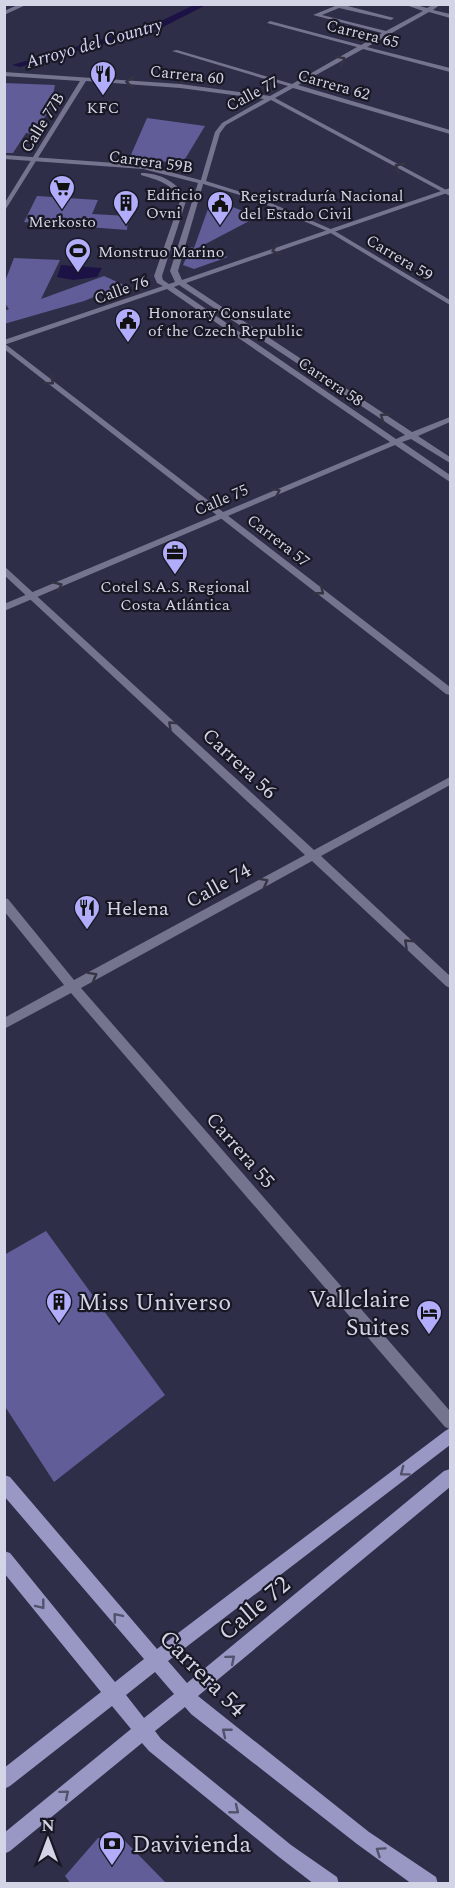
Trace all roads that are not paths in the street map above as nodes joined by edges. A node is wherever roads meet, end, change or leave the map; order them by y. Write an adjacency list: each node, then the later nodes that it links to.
1 (26, 4): 5 (street)
2 (405, 4): 4 (street)
3 (439, 4): 4 (street, Calle 77)
4 (429, 10): 6 (street); 9 (street, Calle 77)
5 (4, 13)
6 (450, 16)
7 (391, 18): 9 (street)
8 (270, 23): 10 (street, Carrera 65)
9 (387, 33): 10 (street, Calle 77)
10 (364, 47): 12 (street, Carrera 65); 15 (street, Calle 77, one-way to 10)
11 (175, 51): 15 (street, Carrera 62)
12 (450, 70)
13 (4, 74): 14 (street, Carrera 60)
14 (84, 79): 16 (street, Carrera 60, one-way to 14); 21 (street, Calle 77B)
15 (293, 86): 17 (street, Calle 77); 19 (street, Carrera 62)
16 (230, 92): 17 (street, Carrera 60); 18 (street)
17 (271, 99): 18 (street, Calle 77); 25 (street, Carrera 60, one-way to 17)
18 (250, 108): 24 (street, Calle 77)
19 (450, 132)
20 (4, 157): 21 (street, Carrera 59B)
21 (32, 161): 22 (street, Carrera 59B); 23 (street, Carrera 59B); 24 (street, Carrera 59B); 26 (street, Calle 77B)
22 (4, 162)
23 (143, 174): 24 (street, Carrera 59B); 29 (street)
24 (202, 182): 27 (street, Carrera 59); 28 (street, Calle 77)
25 (449, 192): 27 (street, Calle 76)
26 (4, 210)
27 (331, 231): 28 (street, Calle 76, one-way to 28); 30 (street, Carrera 59)
28 (178, 282): 29 (street, Calle 76); 31 (street, Carrera 58)
29 (166, 286): 32 (street, Calle 76); 33 (street, Carrera 58)
30 (450, 303)
31 (269, 342): 33 (street); 34 (street, Carrera 58)
32 (4, 344): 41 (street, Carrera 57, one-way to 41)
33 (256, 347): 35 (street, Carrera 58)
34 (279, 348): 35 (street); 37 (street, Carrera 58, one-way to 34)
35 (265, 354): 38 (street, Carrera 58)
36 (450, 419): 37 (street, Calle 75)
37 (411, 435): 38 (street, Calle 75); 39 (street, Carrera 58)
38 (395, 442): 40 (street, Carrera 58); 41 (street, Calle 75, one-way to 38)
39 (450, 461)
40 (450, 479)
41 (222, 514): 43 (street, Calle 75, one-way to 41); 45 (street, Carrera 57, one-way to 45)
42 (4, 568): 43 (street, Carrera 56)
43 (34, 596): 44 (street, Calle 75); 47 (street, Carrera 56, one-way to 43)
44 (4, 608)
45 (450, 692)
46 (450, 781): 47 (street, Calle 74)
47 (313, 856): 49 (street, Carrera 56, one-way to 47); 50 (street, Calle 74, one-way to 47)
48 (4, 902): 50 (street, Carrera 55)
49 (450, 983)
50 (73, 987): 51 (street, Calle 74); 52 (street, Carrera 55)
51 (4, 1024)
52 (450, 1422)
53 (450, 1436): 57 (main road, Calle 72, one-way to 57)
54 (450, 1477): 59 (main road, Calle 72, one-way to 54)
55 (4, 1483): 57 (main road, Carrera 54, one-way to 55)
56 (4, 1559): 58 (main road, one-way to 58)
57 (155, 1661): 58 (main road, Calle 72); 59 (main road, Carrera 54)
58 (113, 1695): 60 (main road); 61 (main road, Calle 72)
59 (185, 1696): 60 (main road, Calle 72); 64 (main road, Carrera 54, one-way to 59)
60 (144, 1731): 62 (main road, Calle 72, one-way to 60); 63 (main road, one-way to 63)
61 (4, 1780)
62 (4, 1845)
63 (330, 1884)
64 (429, 1884)

